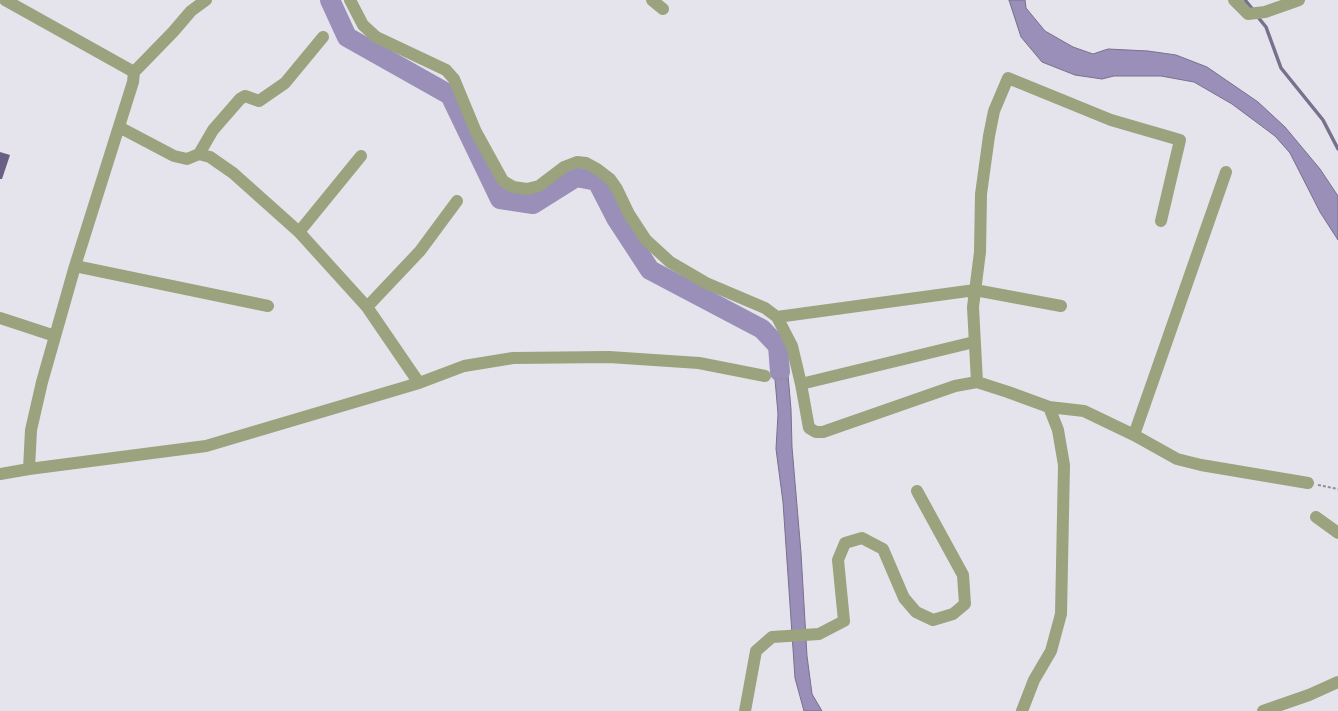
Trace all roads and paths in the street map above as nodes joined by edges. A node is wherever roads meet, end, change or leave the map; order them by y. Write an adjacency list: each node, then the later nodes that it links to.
1 (206, 0): 9 (street)
2 (350, 0): 22 (street)
3 (652, 0): 7 (street)
4 (1234, 0): 5 (street)
5 (1298, 0)
6 (10, 1): 9 (street)
7 (662, 9)
8 (323, 37): 11 (street)
9 (134, 72): 10 (street)
10 (119, 127): 11 (street); 17 (street)
11 (199, 154): 16 (street)
12 (361, 156): 16 (street)
13 (1226, 172): 31 (street)
14 (457, 201): 21 (street)
15 (1161, 221): 18 (street)
16 (299, 232): 21 (street)
17 (75, 266): 19 (street); 24 (street)
18 (975, 290): 20 (street); 22 (street); 25 (street)
19 (268, 306)
20 (1061, 306)
21 (367, 307): 29 (street)
22 (777, 316): 27 (street)
23 (0, 318): 24 (street)
24 (55, 336): 32 (street)
25 (974, 342): 27 (street); 28 (street)
26 (769, 377): 27 (path); 29 (street)
27 (796, 382): 28 (street)
28 (977, 382): 30 (street)
29 (419, 383): 32 (street)
30 (1049, 407): 31 (street); 41 (street)
31 (1134, 435): 34 (street)
32 (29, 469): 33 (street)
33 (0, 474)
34 (1308, 484): 35 (path)
35 (1338, 489)
36 (917, 491): 40 (street)
37 (1316, 517): 38 (street)
38 (1338, 533)
39 (1338, 682): 42 (street)
40 (745, 711)
41 (1022, 711)
42 (1263, 711)

